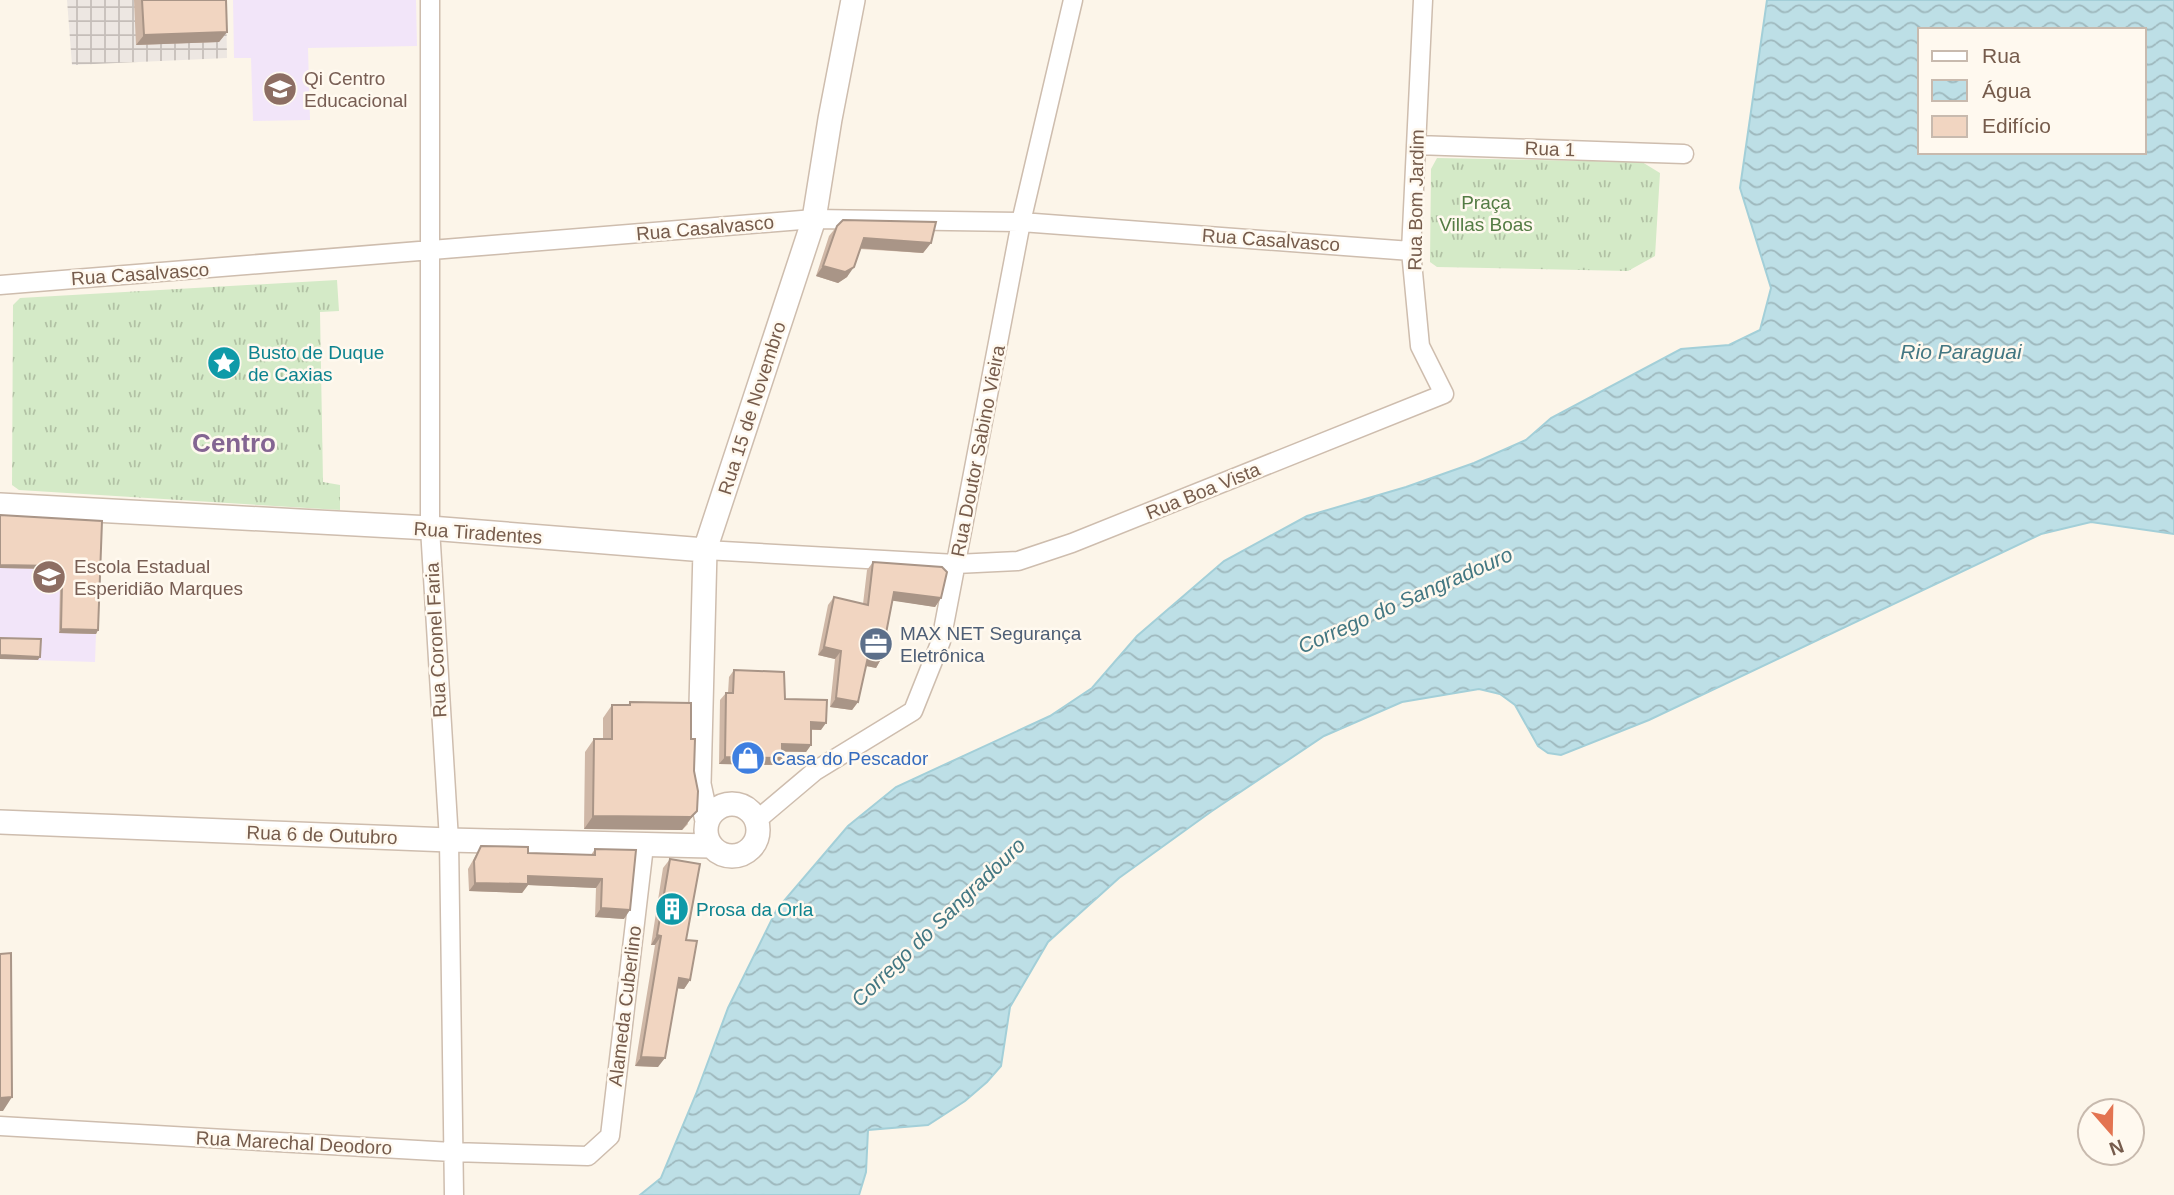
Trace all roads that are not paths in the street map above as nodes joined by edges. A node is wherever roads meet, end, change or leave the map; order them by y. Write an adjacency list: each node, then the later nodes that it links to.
1 (430, 0): 9 (street, Rua Coronel Faria)
2 (853, 0): 7 (street, Rua 15 de Novembro)
3 (1073, 0): 8 (street, Rua Doutor Sabino Vieira)
4 (1423, 0): 5 (street, Rua Bom Jardim)
5 (1416, 145): 6 (street, Rua 1); 10 (street, Rua Bom Jardim)
6 (1684, 154)
7 (814, 219): 8 (street, Rua Casalvasco); 9 (street, Rua Casalvasco); 15 (street, Rua 15 de Novembro)
8 (1021, 222): 10 (street, Rua Casalvasco); 16 (street, Rua Doutor Sabino Vieira)
9 (430, 251): 11 (street, Rua Casalvasco); 14 (street, Rua Coronel Faria)
10 (1411, 251): 12 (street, Rua Bom Jardim)
11 (0, 285)
12 (1444, 394): 16 (street, Rua Boa Vista)
13 (0, 505): 14 (street, Rua Tiradentes)
14 (429, 528): 15 (street, Rua Tiradentes); 20 (street, Rua Coronel Faria)
15 (705, 550): 16 (street, Rua Tiradentes); 18 (street, Rua 15 de Novembro)
16 (956, 564): 17 (street, Rua Doutor Sabino Vieira)
17 (757, 820): 18 (street); 22 (street)
18 (707, 821): 22 (street)
19 (0, 822): 20 (street, Rua 6 de Outubro)
20 (449, 840): 21 (street, Rua 6 de Outubro); 24 (street, Rua Coronel Faria)
21 (644, 846): 22 (street, Rua 6 de Outubro); 25 (street, Alameda Cuberlino)
22 (710, 846)
23 (0, 1126): 24 (street, Rua Marechal Deodoro)
24 (452, 1152): 25 (street, Rua Marechal Deodoro); 26 (street, Rua Coronel Faria)
25 (588, 1156)
26 (454, 1195)

